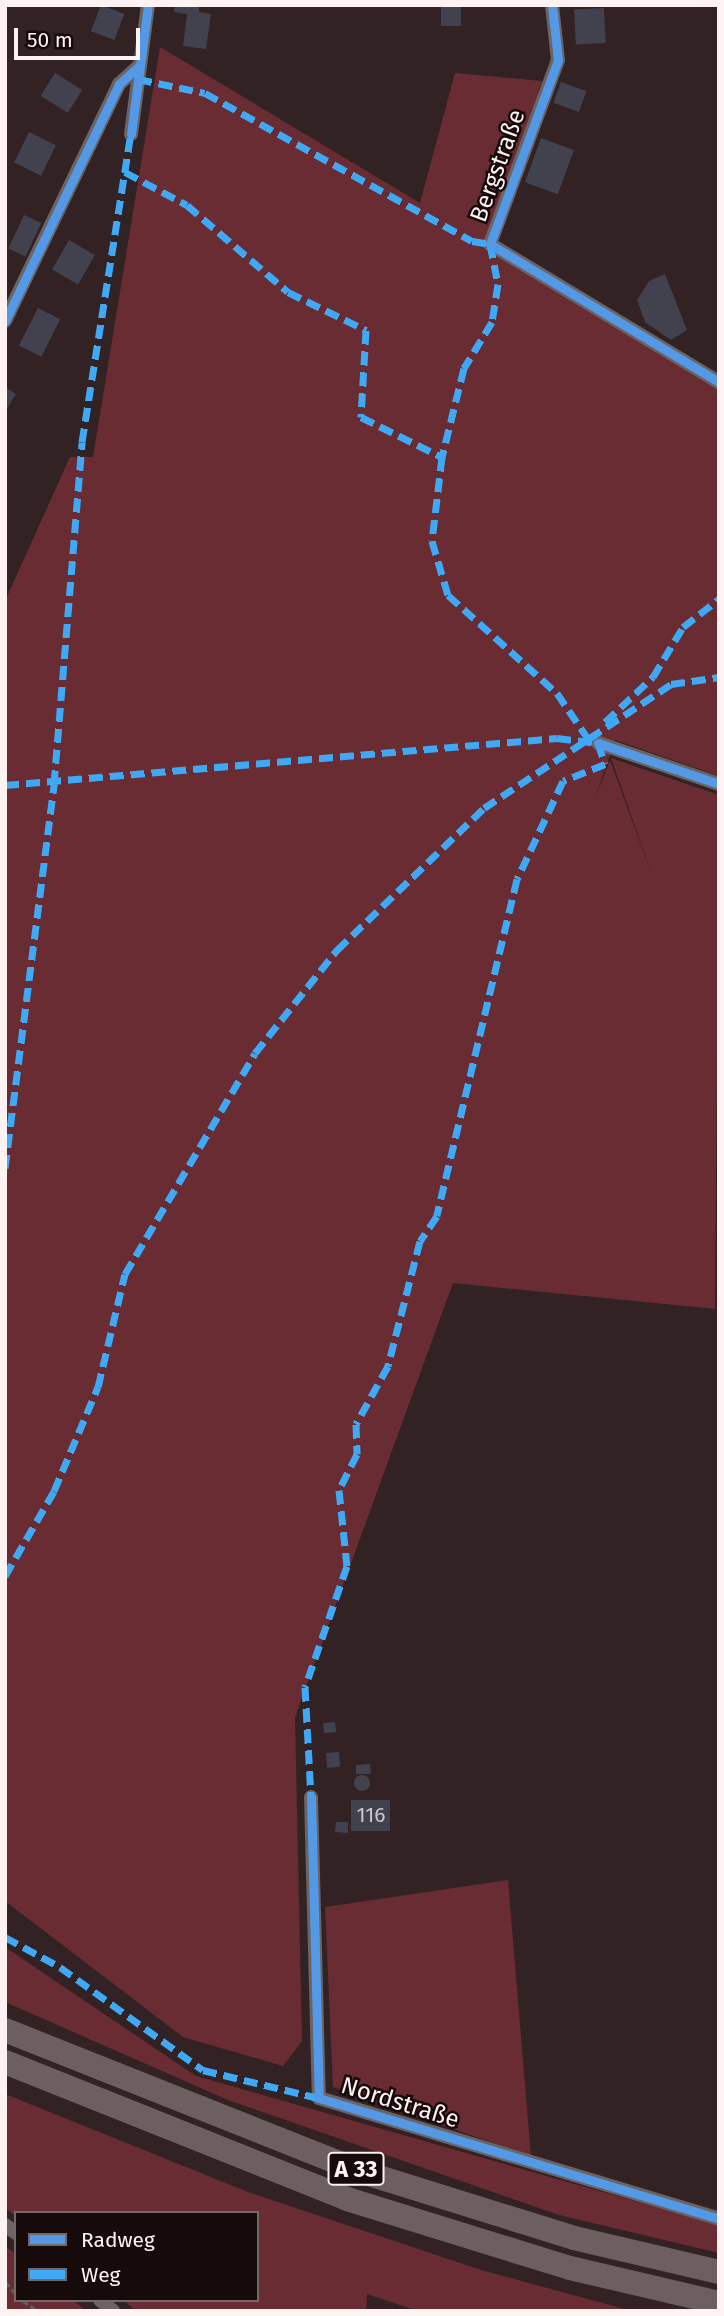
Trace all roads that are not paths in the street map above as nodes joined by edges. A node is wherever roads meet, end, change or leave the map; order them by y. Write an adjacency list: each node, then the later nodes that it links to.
1 (148, 5): 3 (street)
2 (552, 5): 6 (street, Bergstraße)
3 (139, 66): 4 (street); 5 (street)
4 (131, 134)
5 (5, 321)
6 (719, 382)
7 (598, 743): 8 (street)
8 (719, 784)
9 (311, 1797): 12 (street, Nordstraße)
10 (5, 2030): 13 (highway, A 33)
11 (5, 2065): 14 (highway, A 33)
12 (719, 2219)
13 (719, 2272)
14 (719, 2303)

